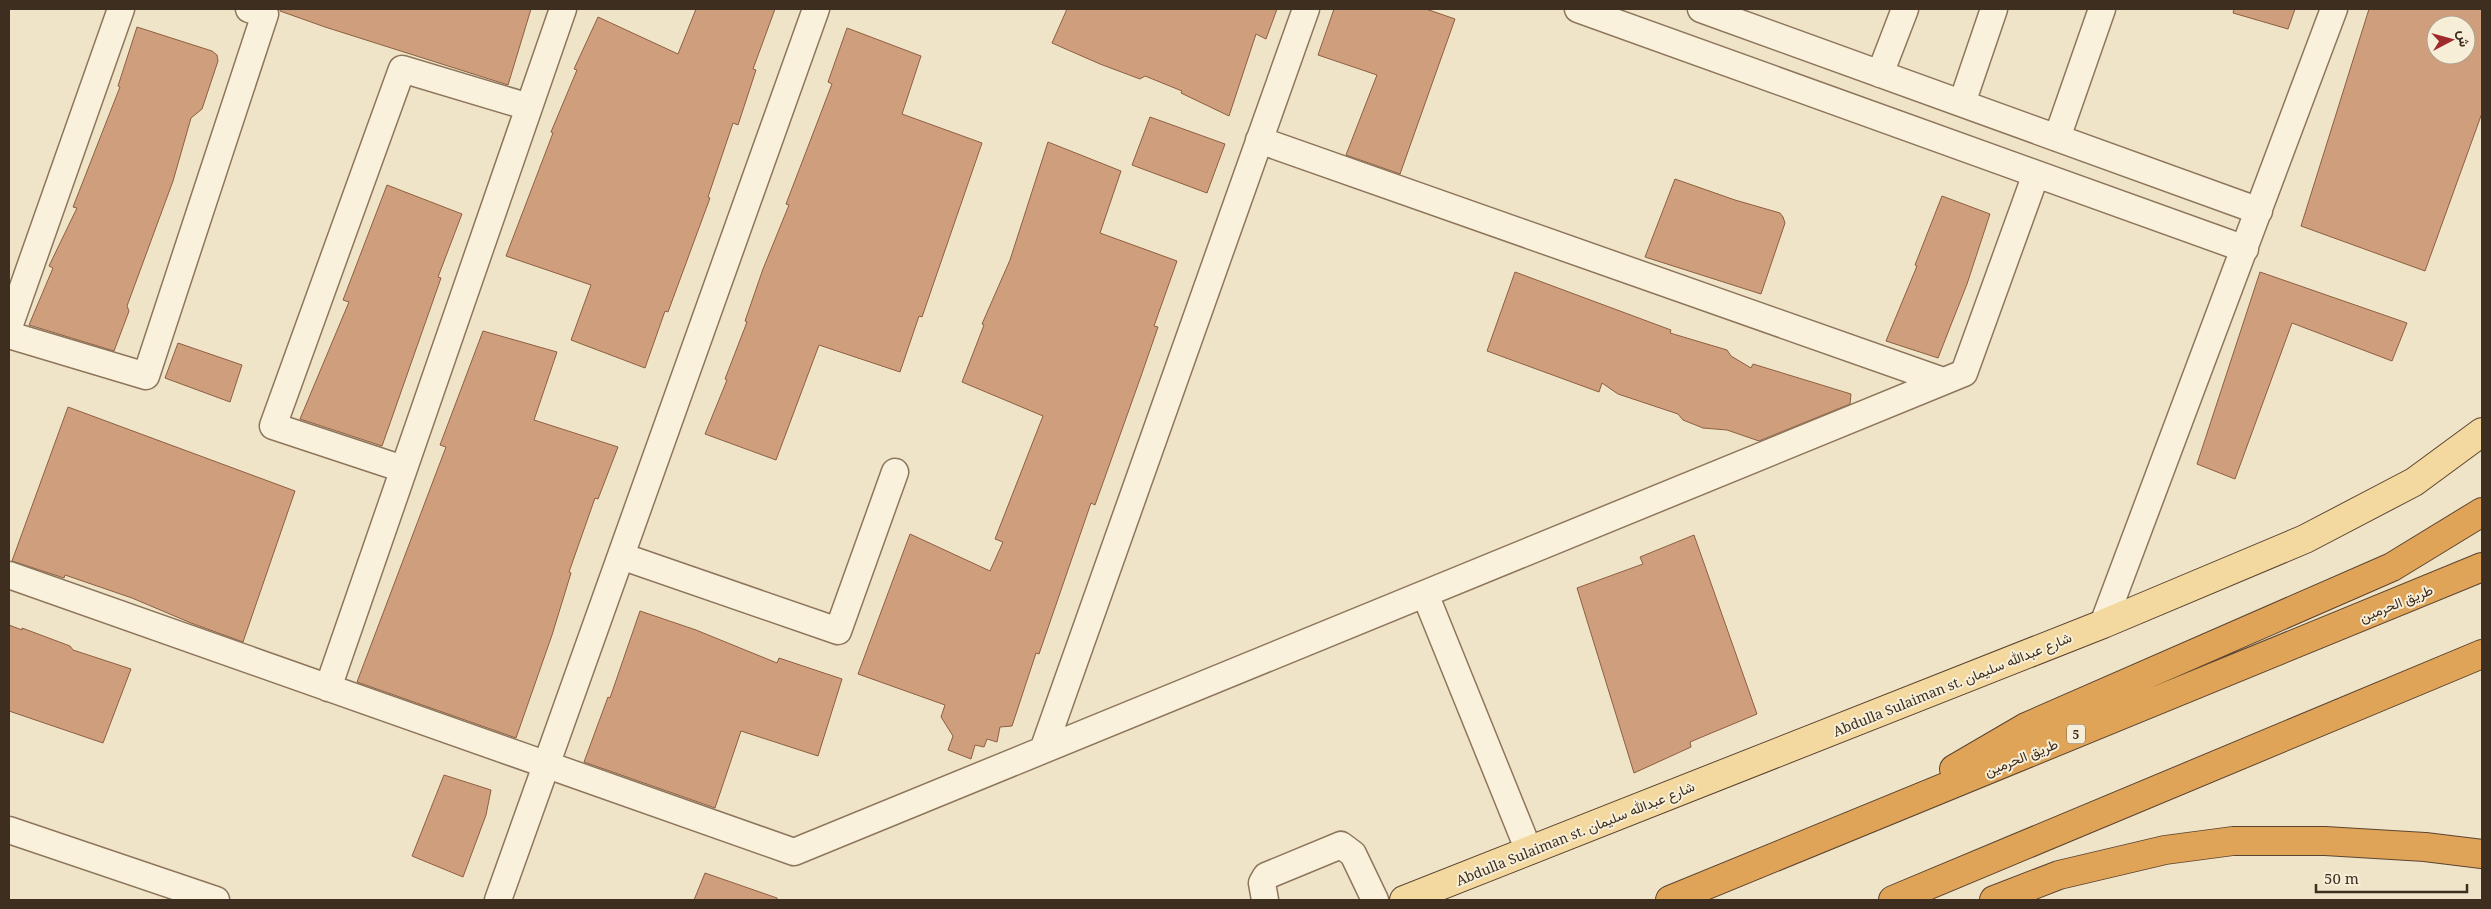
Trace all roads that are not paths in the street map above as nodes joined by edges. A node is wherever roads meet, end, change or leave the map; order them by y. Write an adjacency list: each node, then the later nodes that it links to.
1 (121, 9): 20 (street)
2 (249, 9): 21 (street)
3 (563, 9): 14 (street)
4 (816, 9): 27 (street)
5 (1306, 9): 16 (street)
6 (1578, 9): 17 (street)
7 (1701, 9): 12 (street)
8 (1906, 9): 12 (street)
9 (1994, 9): 13 (street)
10 (2102, 9): 15 (street)
11 (2334, 9): 18 (street)
12 (1880, 74): 13 (street)
13 (1962, 103): 15 (street)
14 (529, 107): 24 (street); 24 (street)
15 (2057, 138): 18 (street)
16 (1260, 140): 22 (street); 34 (street)
17 (2036, 174): 19 (street); 22 (street)
18 (2259, 211): 19 (street)
19 (2245, 249): 31 (street)
20 (9, 327)
21 (9, 335)
22 (1943, 382): 30 (street)
23 (2482, 432): 31 (main road, Abdulla Sulaiman st. شارع عبدالله سليمان)
24 (403, 469): 33 (street)
25 (895, 472): 27 (street)
26 (2482, 512): 36 (highway)
27 (620, 556): 35 (street)
28 (2482, 567): 36 (highway, طريق الحرمين / 5)
29 (9, 575): 33 (street)
30 (1425, 594): 34 (street); 38 (street)
31 (2103, 624): 38 (main road, Abdulla Sulaiman st. شارع عبدالله سليمان)
32 (2482, 654): 46 (highway)
33 (328, 688): 35 (street)
34 (1043, 750): 35 (street)
35 (546, 765): 41 (street)
36 (1859, 823): 45 (highway, طريق الحرمين / 5)
37 (9, 830): 40 (street)
38 (1529, 851): 44 (main road, Abdulla Sulaiman st. شارع عبدالله سليمان)
39 (2482, 854): 47 (highway)
40 (216, 900)
41 (498, 900)
42 (1265, 900): 43 (street)
43 (1375, 900)
44 (1404, 900)
45 (1670, 900)
46 (1893, 900)
47 (1994, 900)

